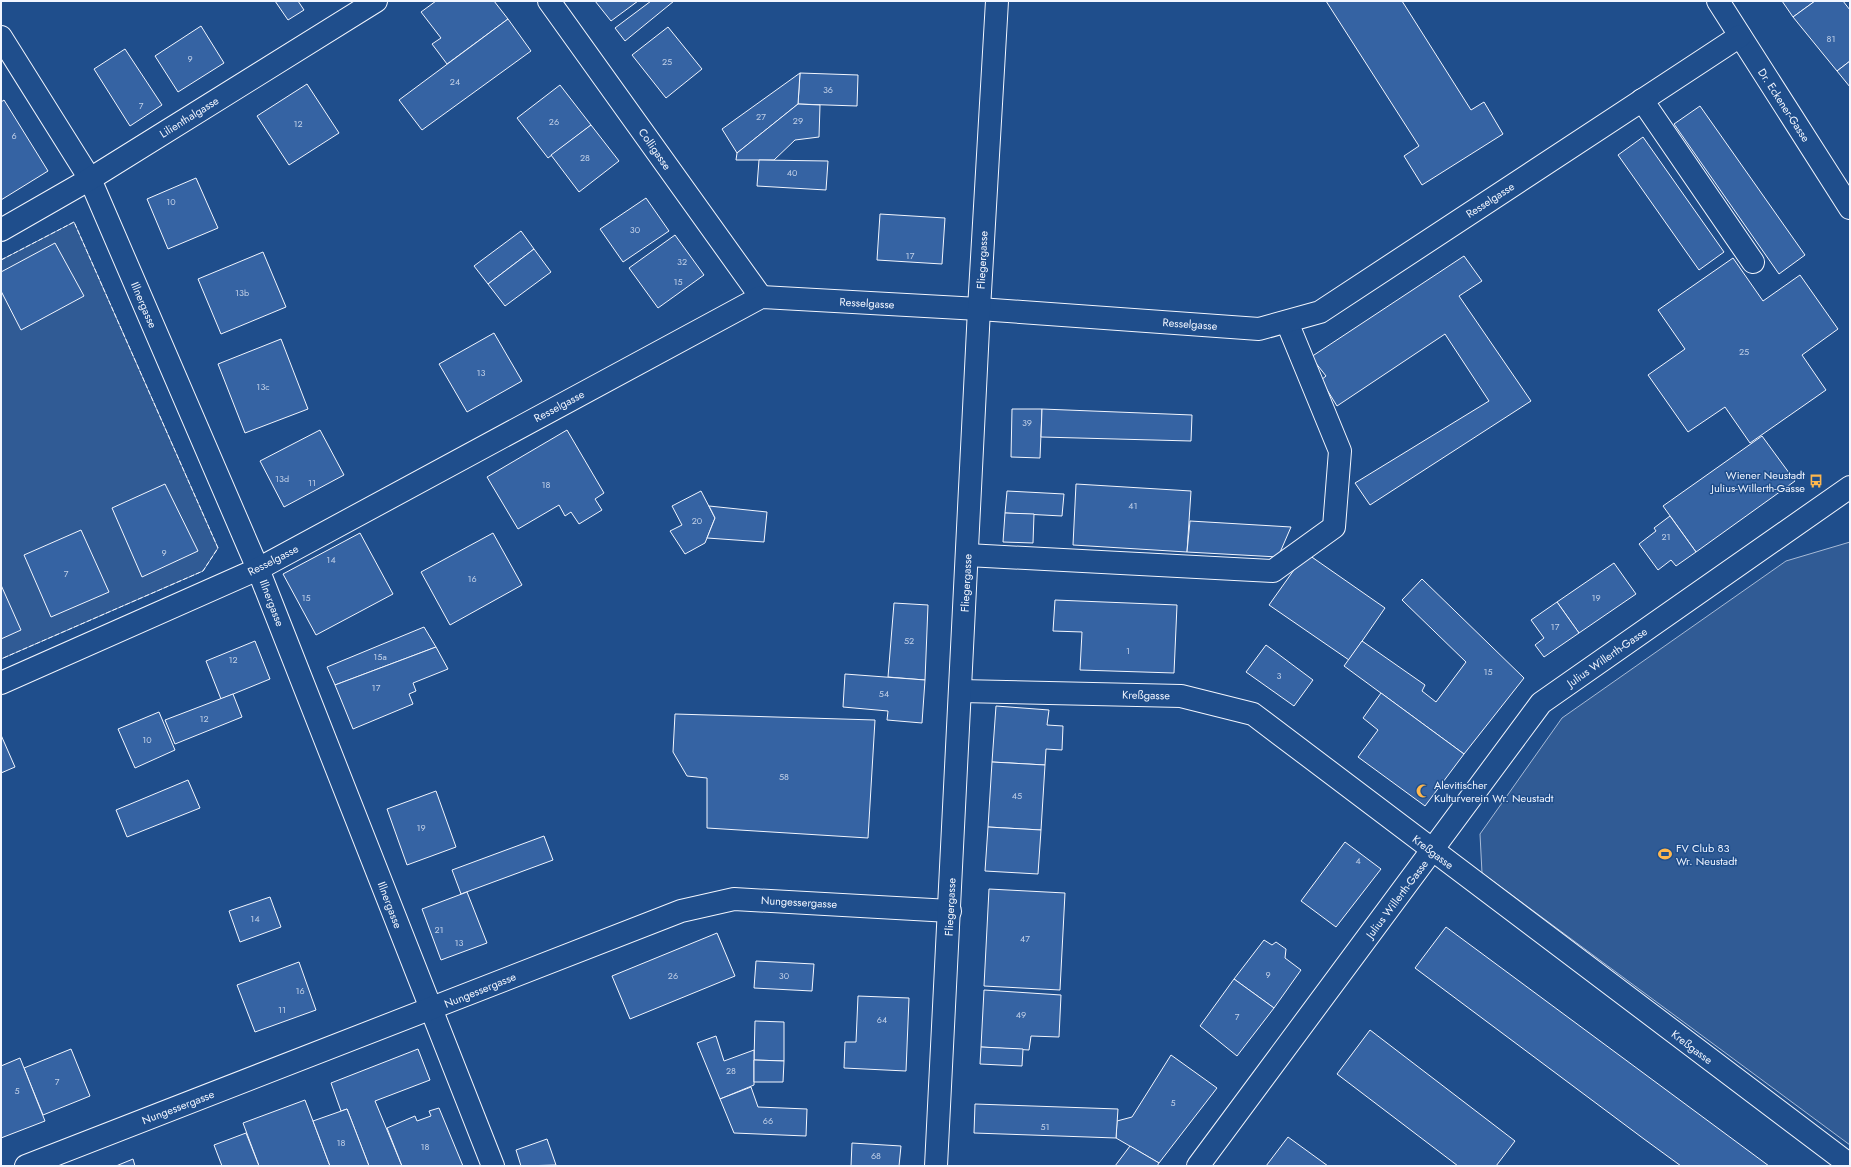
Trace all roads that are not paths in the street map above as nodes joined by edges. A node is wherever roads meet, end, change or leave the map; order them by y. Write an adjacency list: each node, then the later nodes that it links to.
1 (376, 1): 8 (street, Lilienthalgasse)
2 (549, 1): 12 (street, Colligasse)
3 (997, 1): 13 (street, Fliegergasse)
4 (1718, 1): 5 (street, Dr. Eckener-Gasse)
5 (1740, 36): 7 (street, Resselgasse); 9 (street, Dr. Eckener-Gasse)
6 (1, 37): 8 (street, Illnergasse)
7 (1642, 100): 11 (street); 14 (street, Resselgasse)
8 (90, 179): 10 (street, Lilienthalgasse); 17 (street, Illnergasse)
9 (1850, 208)
10 (1, 230)
11 (1753, 262)
12 (761, 298): 13 (street, Resselgasse); 17 (street, Resselgasse)
13 (979, 309): 14 (street, Resselgasse); 16 (street, Fliegergasse)
14 (1287, 322): 16 (street)
15 (1850, 487): 20 (street, Julius Willerth-Gasse)
16 (967, 555): 19 (street, Fliegergasse)
17 (258, 569): 18 (street, Resselgasse); 22 (street, Illnergasse)
18 (1, 683)
19 (960, 690): 20 (street, Kreßgasse); 21 (street, Fliegergasse)
20 (1433, 851): 26 (street, Julius Willerth-Gasse); 27 (street, Kreßgasse)
21 (950, 911): 22 (street, Nungessergasse); 25 (street, Fliegergasse)
22 (431, 1009): 23 (street, Nungessergasse); 24 (street, Illnergasse)
23 (26, 1166)
24 (493, 1166)
25 (936, 1166)
26 (1198, 1166)
27 (1850, 1166)

